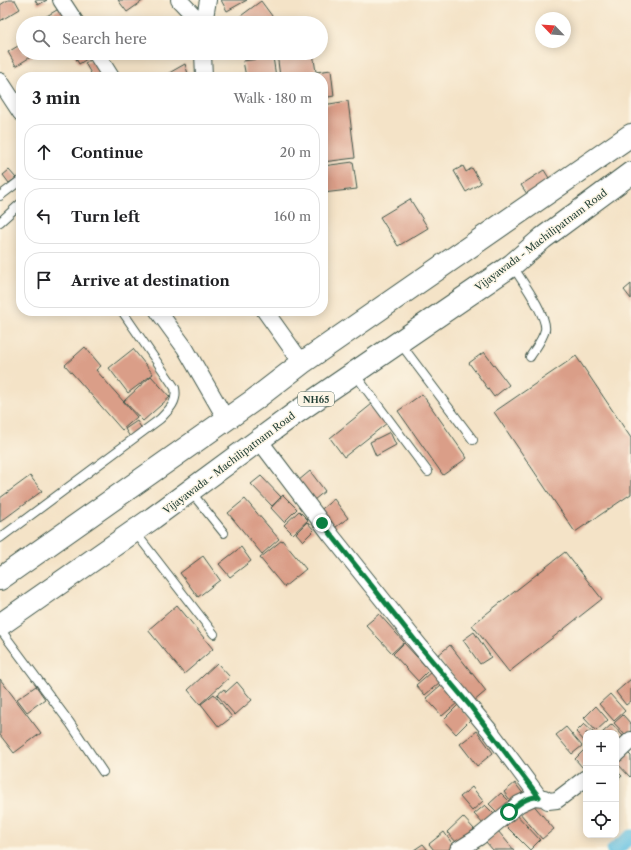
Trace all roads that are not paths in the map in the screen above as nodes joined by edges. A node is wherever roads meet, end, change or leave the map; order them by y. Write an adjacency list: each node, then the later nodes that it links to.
1 (61, 0): 4 (street)
2 (179, 0): 5 (street)
3 (208, 0): 6 (street)
4 (71, 16)
5 (196, 16)
6 (205, 16)
7 (100, 60): 9 (street)
8 (203, 60): 10 (street)
9 (108, 72)
10 (204, 72)
11 (0, 81): 12 (street)
12 (16, 105)
13 (631, 135): 25 (highway)
14 (631, 173): 19 (highway, Vijayawada - Machilipatnam Road / NH65)
15 (16, 184): 16 (lane)
16 (0, 196)
17 (16, 208): 18 (lane)
18 (0, 222)
19 (512, 265): 23 (highway, Vijayawada - Machilipatnam Road / NH65); 24 (lane)
20 (125, 316): 34 (lane)
21 (162, 316): 27 (street)
22 (269, 316): 25 (street)
23 (399, 342): 26 (highway, Vijayawada - Machilipatnam Road / NH65); 29 (lane)
24 (530, 357)
25 (302, 363): 27 (highway)
26 (354, 373): 28 (highway, Vijayawada - Machilipatnam Road / NH65); 30 (lane)
27 (226, 419): 35 (highway)
28 (259, 440): 31 (highway, Vijayawada - Machilipatnam Road / NH65); 43 (street)
29 (473, 440)
30 (428, 472)
31 (190, 491): 32 (highway, Vijayawada - Machilipatnam Road / NH65); 33 (lane)
32 (134, 531): 36 (highway, Vijayawada - Machilipatnam Road / NH65); 38 (lane)
33 (224, 533)
34 (0, 538)
35 (0, 579)
36 (0, 624)
37 (0, 629): 41 (lane)
38 (214, 634)
39 (631, 740): 40 (street)
40 (619, 751)
41 (103, 772)
42 (583, 780): 43 (street)
43 (539, 797): 44 (street)
44 (458, 850)

